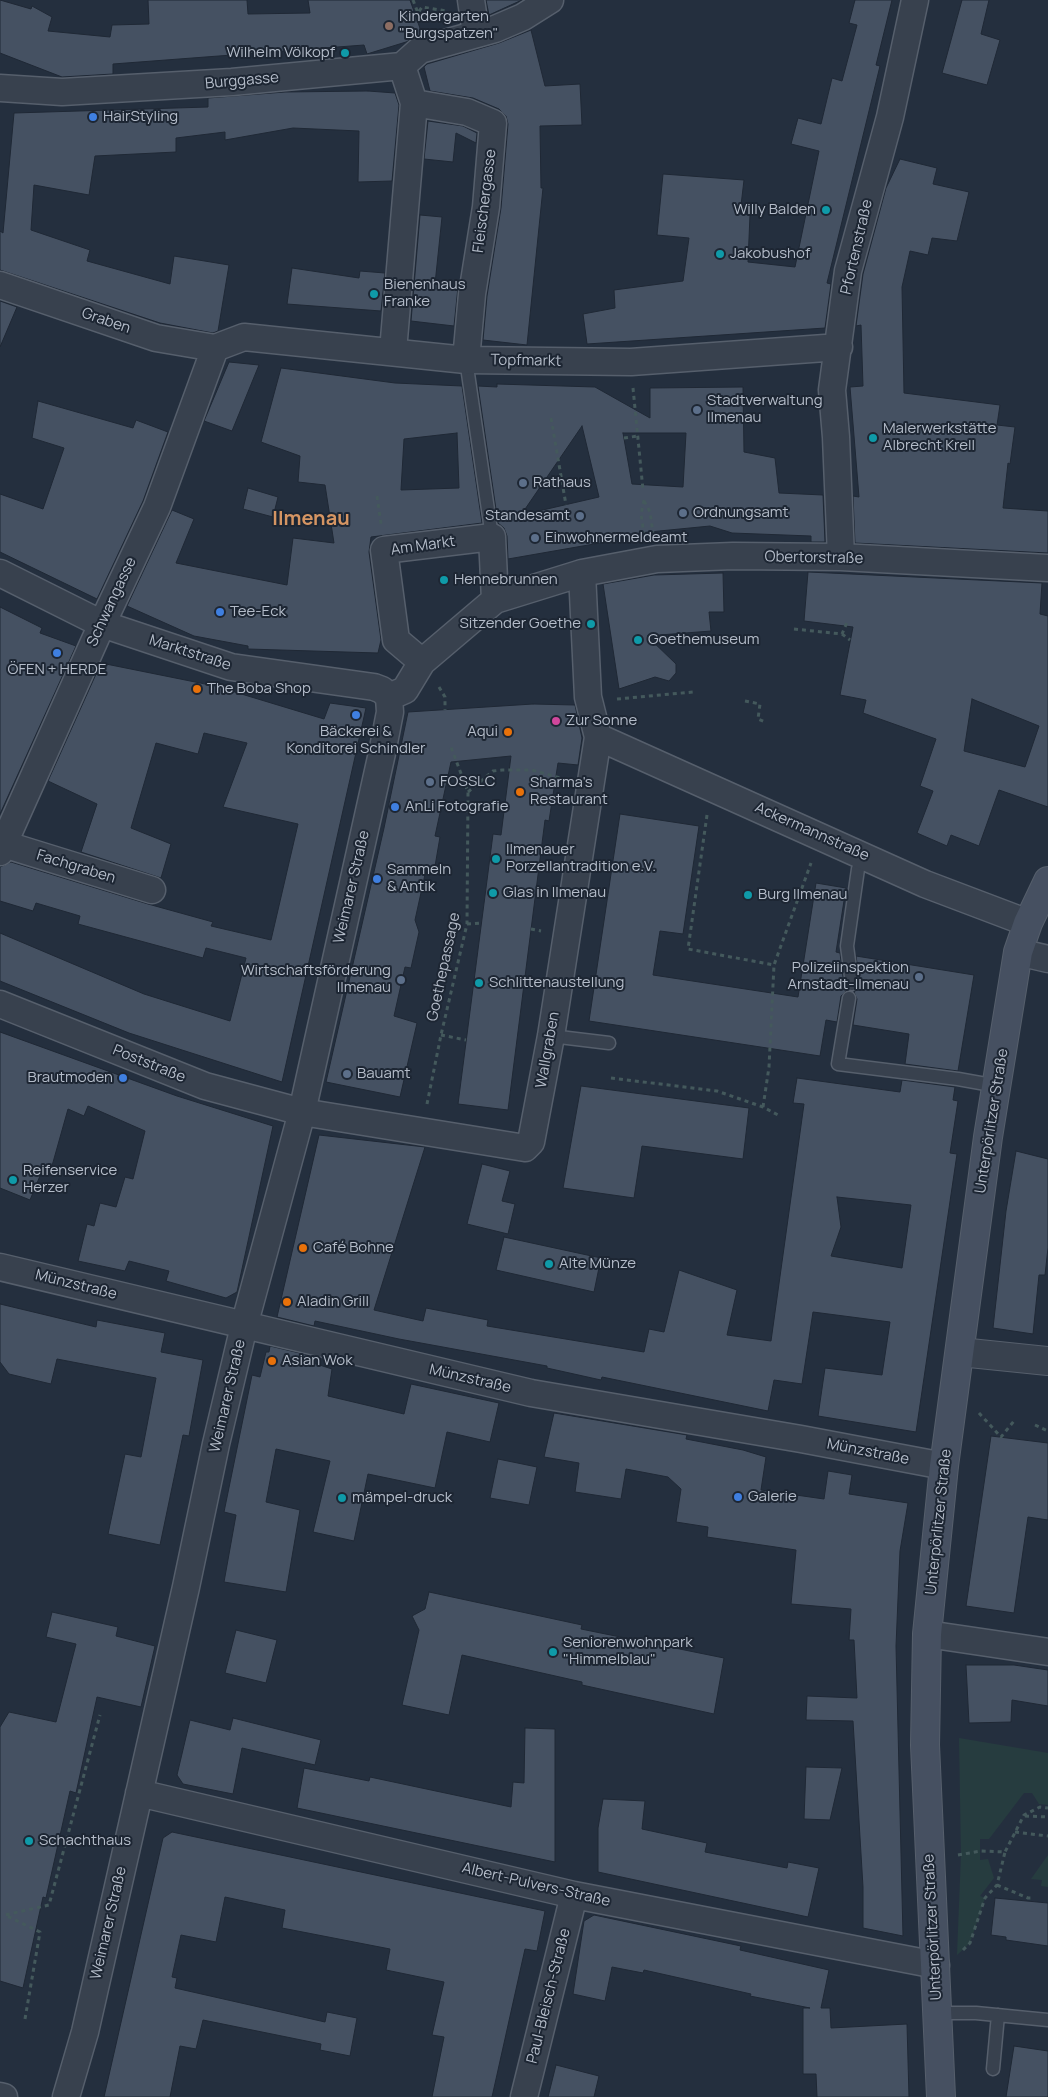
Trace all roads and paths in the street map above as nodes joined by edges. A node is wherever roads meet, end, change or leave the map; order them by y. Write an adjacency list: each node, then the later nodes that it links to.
1 (413, 0): 4 (path)
2 (550, 0): 5 (street)
3 (915, 0): 10 (street, Pfortenstraße)
4 (461, 6): 5 (street)
5 (476, 34): 6 (street)
6 (402, 66): 7 (street, Burggasse); 8 (street)
7 (0, 88)
8 (414, 103): 12 (street); 13 (street, Fleischergasse)
9 (0, 285): 11 (street, Graben)
10 (839, 347): 14 (street, Topfmarkt); 21 (street, Pfortenstraße)
11 (215, 348): 12 (street, Topfmarkt); 28 (street, Schwangasse)
12 (393, 351): 13 (street, Topfmarkt)
13 (466, 360): 14 (street, Topfmarkt); 20 (lane)
14 (631, 362): 16 (path)
15 (551, 418): 19 (path)
16 (638, 436): 17 (path); 18 (path)
17 (624, 438)
18 (643, 490)
19 (566, 505)
20 (492, 537): 26 (street); 32 (street, Am Markt)
21 (841, 558): 22 (street, Obertorstraße); 23 (street, Obertorstraße)
22 (653, 560): 22 (path); 25 (street, Obertorstraße)
23 (1048, 568)
24 (0, 573): 28 (street, Marktstraße)
25 (582, 573): 26 (street); 40 (street, Wallgraben)
26 (496, 600): 32 (street)
27 (848, 620): 30 (path)
28 (102, 624): 35 (street, Marktstraße); 46 (street, Schwangasse)
29 (794, 628): 30 (path)
30 (842, 634): 31 (path)
31 (850, 640)
32 (422, 662): 35 (street)
33 (693, 692): 34 (path)
34 (637, 696)
35 (389, 697): 66 (street, Weimarer Straße)
36 (445, 697): 38 (path)
37 (745, 701): 39 (path)
38 (445, 710)
39 (765, 722)
40 (598, 736): 43 (street, Ackermannstraße); 60 (street, Wallgraben)
41 (451, 747): 44 (path, Goethepassage)
42 (567, 780): 44 (path)
43 (715, 788): 45 (street, Ackermannstraße); 55 (path)
44 (468, 792): 52 (path, Goethepassage)
45 (824, 838): 47 (street, Ackermannstraße); 55 (path)
46 (1, 847): 49 (street, Fachgraben)
47 (864, 856): 51 (street, Ackermannstraße); 56 (lane)
48 (1048, 881): 51 (main road, Unterpörlitzer Straße)
49 (152, 890)
50 (481, 923): 52 (path)
51 (1028, 923): 53 (main road, Unterpörlitzer Straße)
52 (468, 924): 59 (path, Goethepassage)
53 (1018, 952): 54 (street); 64 (main road, Unterpörlitzer Straße)
54 (1048, 959)
55 (774, 965): 65 (path)
56 (852, 984)
57 (849, 998): 64 (lane)
58 (0, 1004): 66 (street, Poststraße)
59 (441, 1035): 61 (path); 68 (path, Goethepassage)
60 (551, 1036): 62 (lane); 68 (street, Wallgraben)
61 (466, 1040)
62 (609, 1043)
63 (611, 1078): 65 (path)
64 (997, 1086): 71 (main road, Unterpörlitzer Straße)
65 (764, 1107): 67 (path)
66 (302, 1112): 68 (street, Wallgraben); 70 (street, Weimarer Straße)
67 (778, 1115)
68 (423, 1133)
69 (0, 1267): 70 (street, Münzstraße)
70 (244, 1326): 77 (street, Münzstraße); 81 (street, Weimarer Straße)
71 (960, 1352): 72 (street); 73 (main road, Unterpörlitzer Straße)
72 (1048, 1361)
73 (953, 1405): 74 (path); 77 (main road, Unterpörlitzer Straße)
74 (1014, 1421)
75 (1034, 1425): 76 (path)
76 (1048, 1431)
77 (944, 1466): 78 (main road, Unterpörlitzer Straße)
78 (927, 1634): 79 (street); 90 (main road, Unterpörlitzer Straße)
79 (1048, 1652)
80 (100, 1715): 98 (path)
81 (139, 1793): 93 (street, Albert-Pulvers-Straße); 103 (street, Weimarer Straße)
82 (1048, 1808): 83 (path)
83 (1024, 1816): 84 (path); 85 (path)
84 (1048, 1817)
85 (1015, 1832): 86 (path); 88 (path)
86 (1048, 1836)
87 (958, 1845): 89 (path)
88 (1005, 1852): 89 (path); 92 (path)
89 (959, 1855): 90 (path); 91 (path)
90 (929, 1859): 95 (main road, Unterpörlitzer Straße)
91 (958, 1864)
92 (997, 1885): 94 (path); 95 (path)
93 (574, 1895): 95 (street, Albert-Pulvers-Straße); 104 (street, Paul-Bleisch-Straße)
94 (1034, 1898)
95 (947, 1960): 96 (main road, Unterpörlitzer Straße)
96 (938, 2013): 97 (lane); 105 (main road, Unterpörlitzer Straße)
97 (998, 2015): 99 (lane); 100 (lane)
98 (25, 2019)
99 (1048, 2020)
100 (993, 2069)
101 (0, 2096): 102 (street)
102 (4, 2097)
103 (66, 2097)
104 (524, 2097)
105 (941, 2097)

